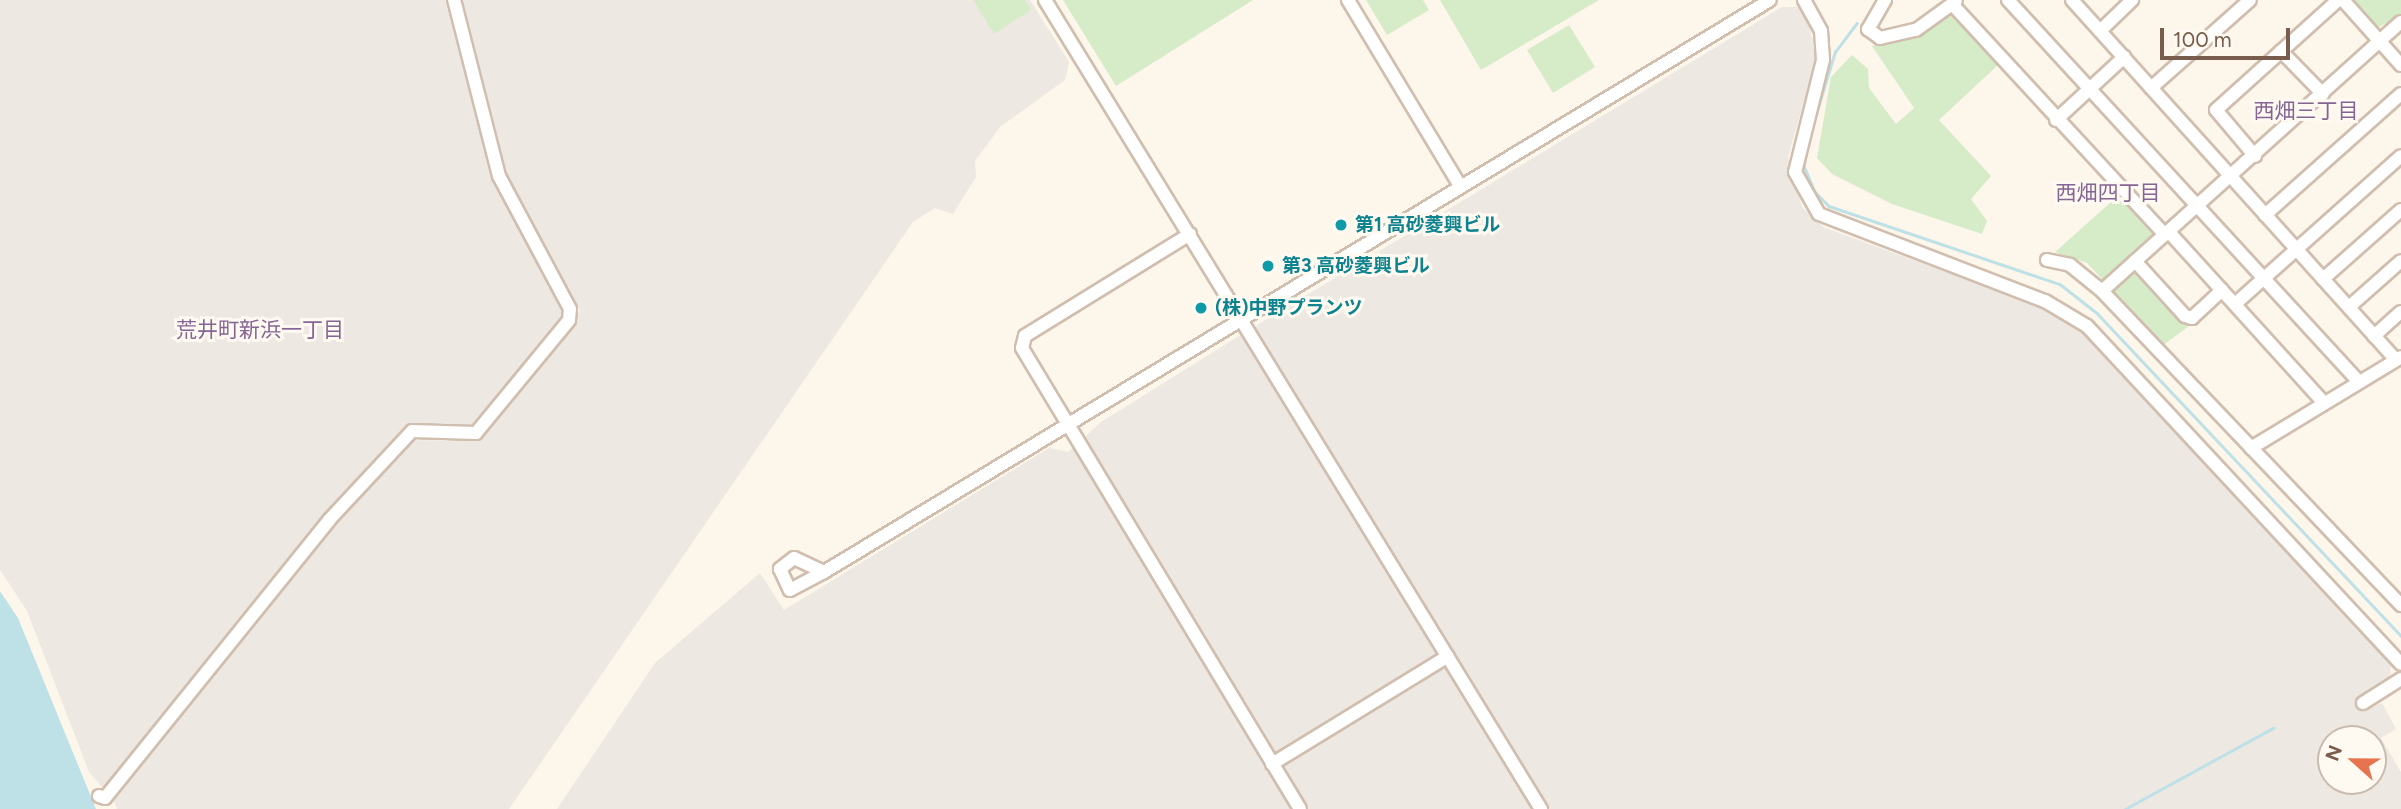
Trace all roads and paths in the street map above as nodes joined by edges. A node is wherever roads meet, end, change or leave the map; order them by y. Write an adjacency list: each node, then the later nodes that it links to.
1 (454, 0): 58 (street)
2 (1045, 0): 32 (street)
3 (1348, 0): 27 (street)
4 (1770, 0): 27 (street)
5 (1804, 0): 54 (street)
6 (1885, 0): 11 (street)
7 (2008, 0): 20 (street)
8 (2132, 0): 14 (street)
9 (2250, 0): 19 (street)
10 (2341, 0): 15 (street); 16 (street)
11 (1954, 2): 23 (street)
12 (2077, 2): 14 (street)
13 (2401, 22): 15 (street)
14 (2100, 31): 17 (street)
15 (2380, 41): 18 (street); 21 (street)
16 (2281, 51): 21 (street); 24 (street)
17 (2124, 57): 19 (street); 20 (street)
18 (2401, 65)
19 (2151, 88): 26 (street)
20 (2089, 90): 23 (street); 28 (street)
21 (2323, 94): 24 (street)
22 (2401, 94): 30 (street)
23 (2056, 120): 31 (street)
24 (2255, 156): 26 (street)
25 (2401, 156): 33 (street)
26 (2231, 177): 28 (street); 30 (street)
27 (1460, 186): 44 (street)
28 (2199, 206): 31 (street); 37 (street)
29 (2401, 210): 38 (street)
30 (2265, 215): 33 (street)
31 (2167, 233): 35 (street); 39 (street)
32 (1190, 234): 44 (street); 49 (street)
33 (2297, 249): 37 (street); 38 (street)
34 (2047, 260): 40 (street)
35 (2135, 261): 39 (street); 40 (street)
36 (2401, 261): 42 (street)
37 (2265, 278): 41 (street); 47 (street)
38 (2323, 279): 42 (street)
39 (2222, 290): 41 (street)
40 (2102, 291): 50 (street)
41 (2235, 304): 48 (street)
42 (2349, 307): 45 (street)
43 (2401, 312): 45 (street)
44 (1244, 320): 49 (street); 53 (street)
45 (2374, 336): 46 (street)
46 (2398, 358): 47 (street)
47 (2359, 382): 48 (street)
48 (2324, 403): 50 (street)
49 (1068, 424): 51 (street); 57 (street)
50 (2251, 448): 52 (street)
51 (824, 572): 51 (street)
52 (2401, 605)
53 (1448, 656): 57 (street); 60 (street)
54 (2401, 664)
55 (2401, 679): 56 (street)
56 (2363, 703)
57 (1272, 764): 59 (street)
58 (99, 796)
59 (1300, 809)
60 (1541, 809)

